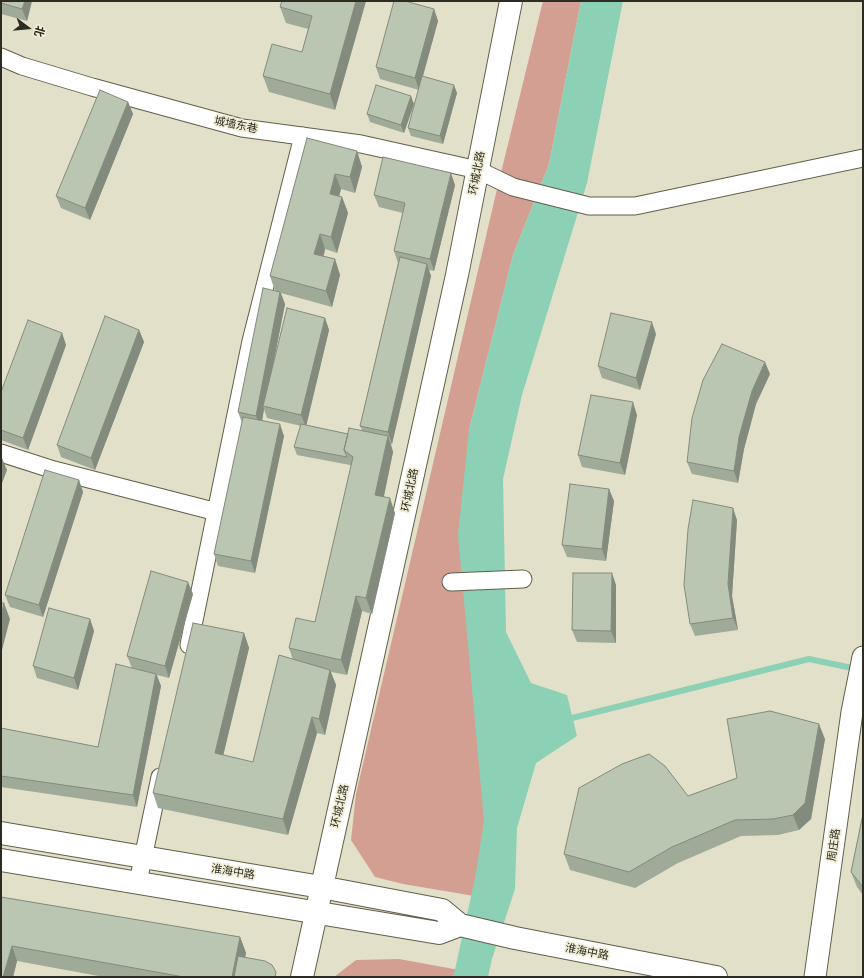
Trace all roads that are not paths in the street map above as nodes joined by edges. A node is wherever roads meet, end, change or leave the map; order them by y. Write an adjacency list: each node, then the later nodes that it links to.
1 (511, 1): 5 (main road, 环城北路)
2 (1, 57): 3 (street, 城墙东巷)
3 (303, 136): 5 (street, 城墙东巷); 7 (street)
4 (863, 158): 5 (street, 城墙东巷)
5 (478, 170): 17 (main road, 环城北路)
6 (1, 453): 7 (street)
7 (217, 512): 11 (street)
8 (524, 579): 9 (street)
9 (451, 582)
10 (863, 657): 22 (street, 周庄路)
11 (185, 664)
12 (163, 765): 14 (street)
13 (1, 833): 14 (main road, 淮海中路)
14 (142, 858): 16 (street); 17 (main road, 淮海中路)
15 (1, 860): 16 (main road)
16 (138, 882): 18 (main road)
17 (321, 887): 18 (main road, 环城北路); 19 (main road, 淮海中路)
18 (317, 912): 19 (main road); 20 (main road, 环城北路)
19 (460, 925): 21 (main road, 淮海中路)
20 (302, 977)
21 (716, 977)
22 (815, 977)

